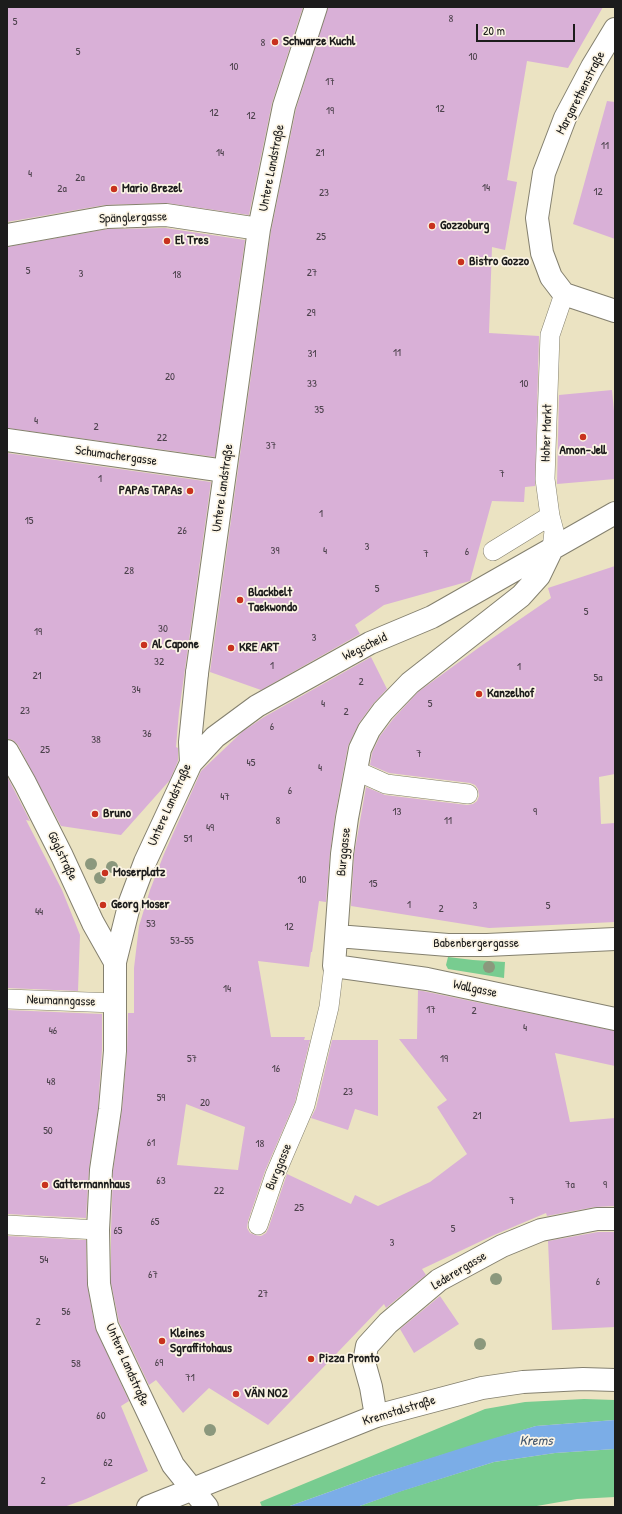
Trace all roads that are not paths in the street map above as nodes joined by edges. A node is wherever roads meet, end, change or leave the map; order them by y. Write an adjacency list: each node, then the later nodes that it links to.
1 (316, 7): 3 (street, Untere Landstraße)
2 (615, 29): 5 (street, Margarethenstraße)
3 (259, 229): 4 (street, Spänglergasse); 8 (street, Untere Landstraße)
4 (7, 235)
5 (564, 294): 6 (street); 10 (lane, Hoher Markt)
6 (613, 312)
7 (7, 440): 8 (street, Schumachergasse)
8 (225, 471): 14 (street, Untere Landstraße)
9 (615, 513): 11 (street)
10 (550, 516): 11 (lane, Hoher Markt); 12 (lane)
11 (552, 549): 14 (street, Wegscheid); 15 (street, Burggasse)
12 (493, 551)
13 (7, 751): 19 (street, Göglstraße)
14 (191, 763): 19 (street, Untere Landstraße)
15 (357, 772): 16 (lane); 17 (street, Burggasse)
16 (468, 794)
17 (338, 936): 18 (street, Babenbergergasse); 20 (street, Burggasse)
18 (615, 939)
19 (115, 962): 22 (street, Untere Landstraße)
20 (334, 966): 23 (street, Wallgasse); 26 (lane, Burggasse)
21 (7, 999): 22 (lane, Neumanngasse)
22 (115, 1003): 27 (street, Untere Landstraße)
23 (615, 1019)
24 (615, 1219): 29 (street, Lederergasse)
25 (7, 1225): 27 (lane)
26 (258, 1225)
27 (98, 1230): 30 (street, Untere Landstraße)
28 (615, 1380): 29 (street, Kremstalstraße)
29 (376, 1416): 30 (street, Kremstalstraße)
30 (193, 1490): 31 (street, Kremstalstraße); 32 (street, Untere Landstraße)
31 (148, 1507)
32 (207, 1507)

